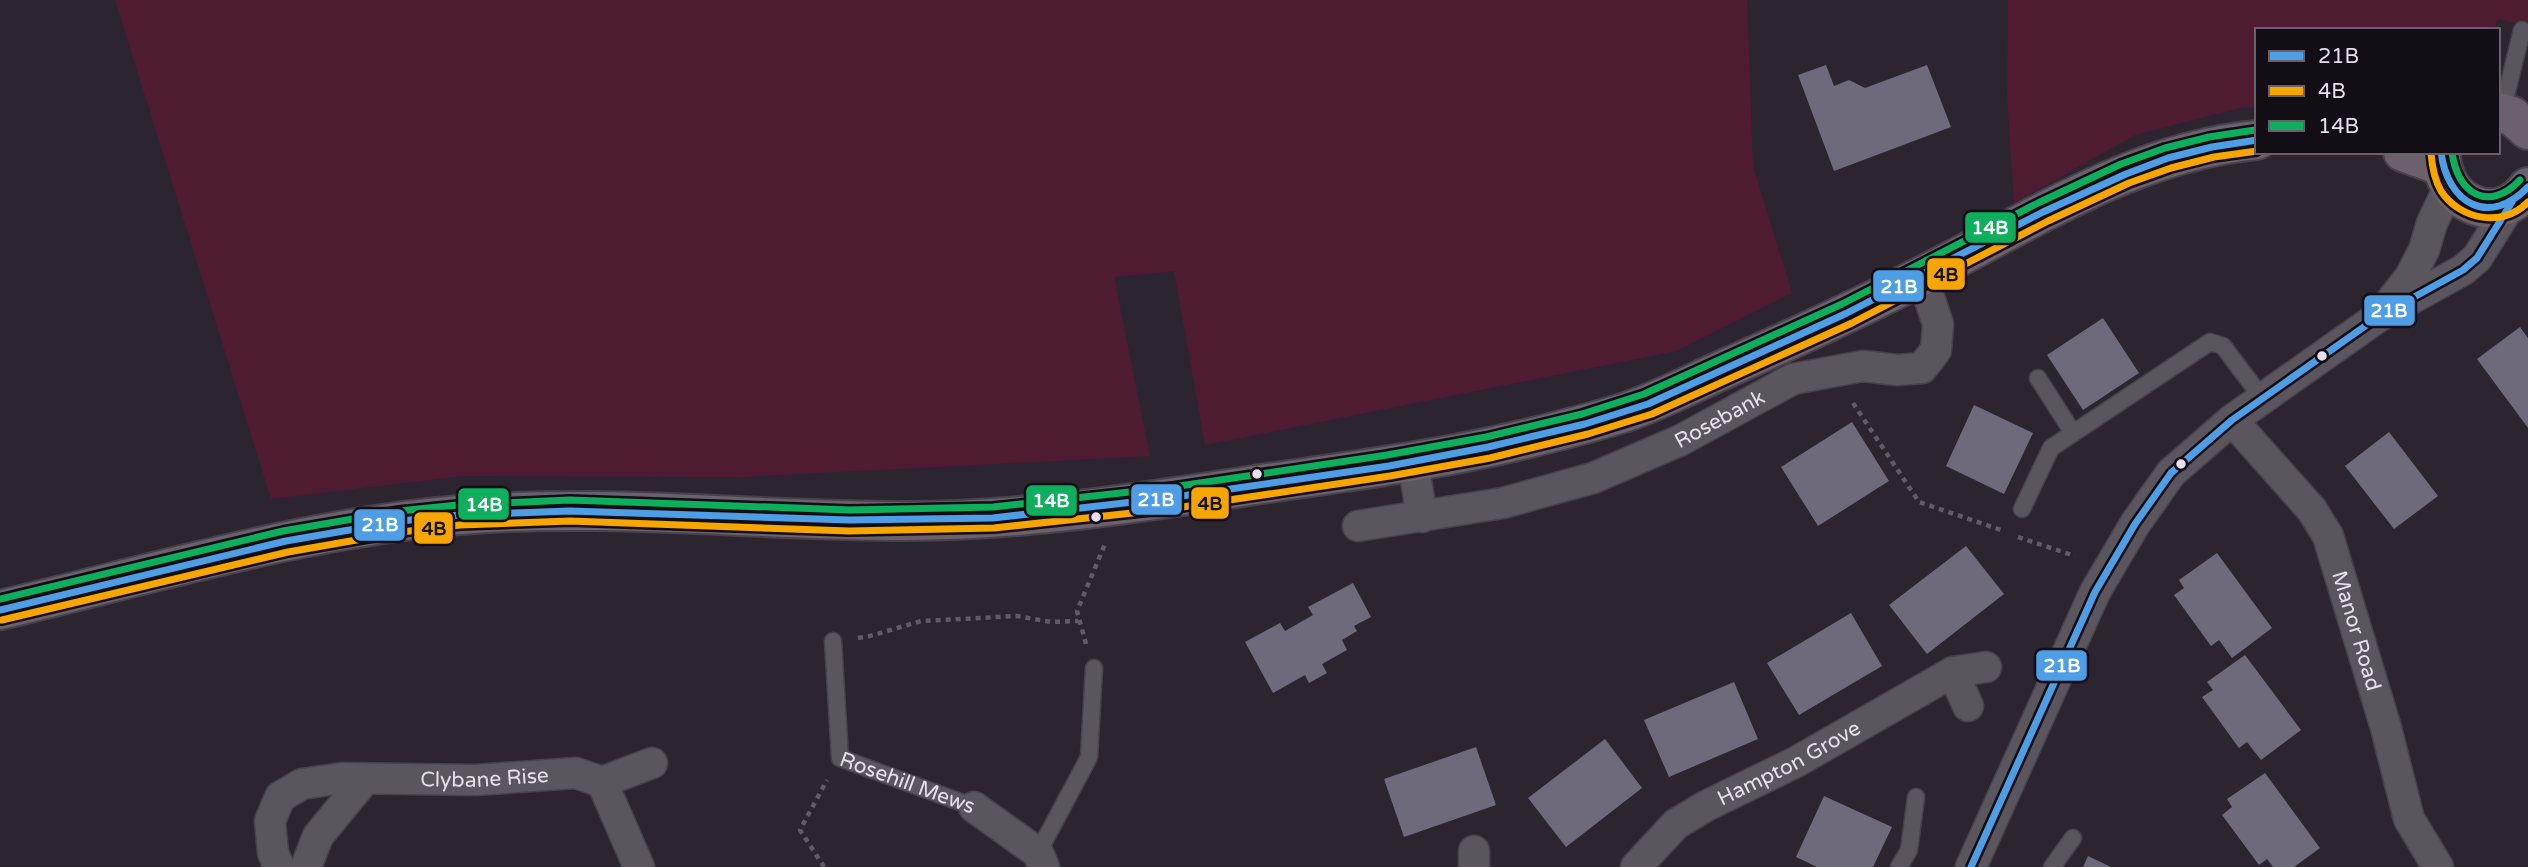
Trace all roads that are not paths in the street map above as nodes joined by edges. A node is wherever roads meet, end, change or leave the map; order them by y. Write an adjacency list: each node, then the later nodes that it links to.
1 (2522, 30): 2 (lane)
2 (2517, 123)
3 (2255, 140): 7 (highway)
4 (2408, 154): 5 (highway)
5 (2444, 168): 6 (highway); 8 (street)
6 (2523, 193): 8 (street)
7 (1922, 276): 13 (highway); 15 (street, Rosebank)
8 (2378, 317): 10 (street)
9 (2038, 378): 12 (lane)
10 (2262, 398): 11 (street); 12 (lane)
11 (2232, 420): 35 (street); 37 (street, Manor Road)
12 (2073, 433): 14 (lane)
13 (1413, 462): 15 (street); 17 (highway)
14 (2022, 509)
15 (1422, 517): 16 (street, Rosebank)
16 (1358, 526)
17 (0, 610)
18 (833, 640): 27 (lane, Rosehill Mews)
19 (1986, 667): 21 (street, Hampton Grove)
20 (1094, 668): 29 (lane, Rosehill Mews)
21 (1953, 672): 22 (street); 33 (street, Hampton Grove)
22 (1968, 706)
23 (652, 763): 25 (street)
24 (365, 779): 25 (street, Clybane Rise); 30 (street, Clybane Rise); 31 (street)
25 (602, 782): 32 (street)
26 (1916, 797): 34 (lane)
27 (974, 807): 29 (street, Rosehill Mews)
28 (2073, 838): 36 (lane)
29 (1041, 860)
30 (279, 867)
31 (306, 867)
32 (639, 867)
33 (1636, 867)
34 (1899, 867)
35 (1971, 867)
36 (2052, 867)
37 (2438, 867)

